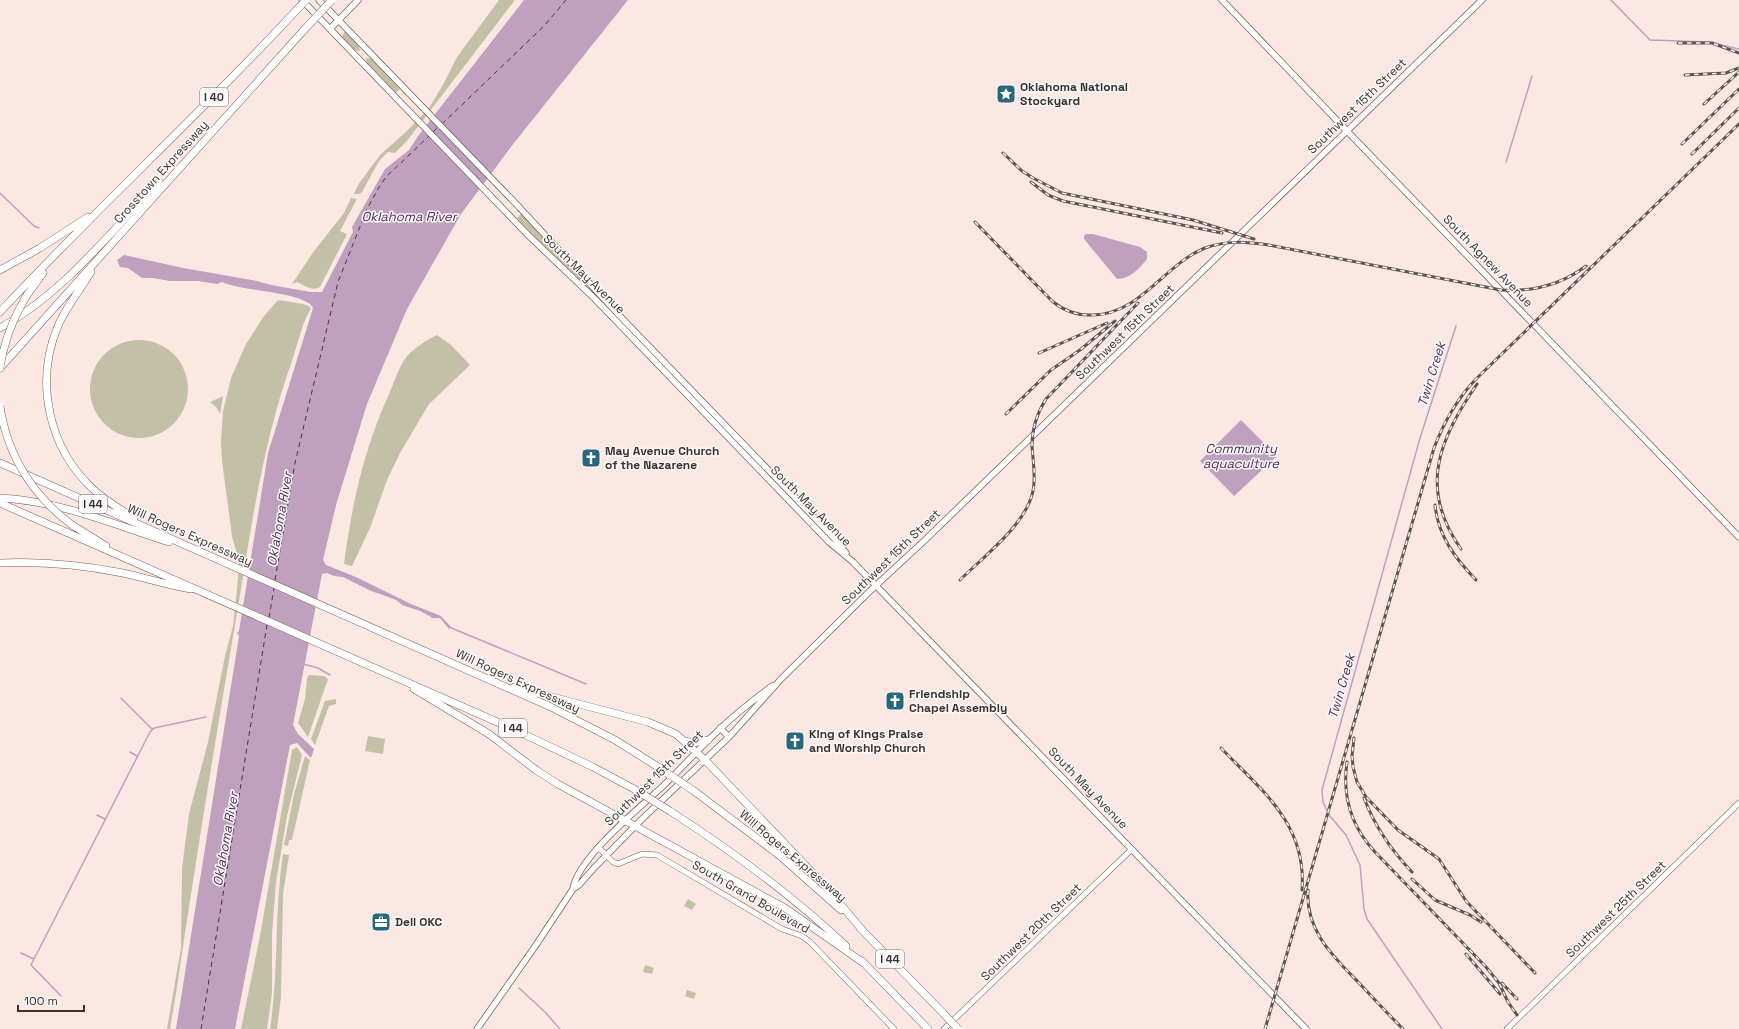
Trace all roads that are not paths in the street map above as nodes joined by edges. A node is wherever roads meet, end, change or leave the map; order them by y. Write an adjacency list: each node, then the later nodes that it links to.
1 (302, 0): 9 (main road, South May Avenue)
2 (306, 0): 12 (highway, Crosstown Expressway / I 40, bridge)
3 (319, 0): 8 (main road, South May Avenue)
4 (332, 0): 10 (highway, Crosstown Expressway / I 40, bridge)
5 (358, 0): 8 (main road)
6 (1222, 0): 11 (main road, South Agnew Avenue)
7 (1482, 0): 11 (main road, Southwest 15th Street)
8 (338, 20): 9 (main road); 27 (main road, South May Avenue)
9 (330, 29): 27 (main road, South May Avenue)
10 (234, 107): 14 (highway, Crosstown Expressway / I 40); 17 (highway)
11 (1346, 131): 24 (main road, South Agnew Avenue); 29 (main road, Southwest 15th Street)
12 (102, 208): 13 (highway, I 40); 15 (highway)
13 (55, 254): 16 (highway, I 40); 18 (highway, bridge)
14 (103, 254): 18 (highway, I 40); 23 (highway)
15 (0, 270)
16 (0, 312)
17 (0, 328)
18 (0, 368)
19 (0, 406): 26 (highway, bridge)
20 (0, 463): 23 (highway, Will Rogers Expressway / I 44)
21 (0, 498): 25 (highway)
22 (0, 503): 26 (highway, I 44)
23 (156, 532): 25 (highway, Will Rogers Expressway / I 44)
24 (1739, 537)
25 (200, 552): 33 (highway, Will Rogers Expressway / I 44)
26 (117, 554): 30 (highway, I 44)
27 (853, 562): 29 (main road, South May Avenue)
28 (0, 563): 30 (highway)
29 (876, 586): 32 (main road, Southwest 15th Street); 44 (main road, South May Avenue)
30 (205, 592): 31 (highway, I 44)
31 (388, 674): 41 (highway); 48 (highway, I 44, bridge)
32 (781, 678): 34 (main road, Southwest 15th Street); 35 (main road, Southwest 15th Street)
33 (496, 683): 36 (highway); 47 (highway, Will Rogers Expressway / I 44, bridge)
34 (720, 728): 35 (main road); 37 (main road, Southwest 15th Street)
35 (729, 737): 39 (main road, Southwest 15th Street)
36 (684, 740): 37 (highway); 38 (highway)
37 (708, 740): 38 (main road, Southwest 15th Street)
38 (696, 752): 39 (highway); 41 (main road, Southwest 15th Street)
39 (705, 760): 42 (main road, Southwest 15th Street); 47 (highway)
40 (1739, 803): 55 (street, Southwest 25th Street)
41 (626, 821): 42 (highway); 43 (main road, Southwest 15th Street)
42 (635, 827): 45 (main road, Southwest 15th Street); 48 (highway)
43 (598, 848): 45 (street, South Grand Boulevard); 46 (main road, Southwest 15th Street)
44 (1132, 849): 52 (street, Southwest 20th Street); 54 (main road, South May Avenue)
45 (606, 856): 46 (main road, Southwest 15th Street); 50 (street, South Grand Boulevard)
46 (573, 889): 49 (main road, Southwest 15th Street)
47 (863, 931): 53 (highway, Will Rogers Expressway / I 44, bridge)
48 (865, 964): 51 (highway, I 44)
49 (477, 1029)
50 (894, 1029)
51 (928, 1029)
52 (944, 1029)
53 (958, 1029)
54 (1306, 1029)
55 (1507, 1029)

